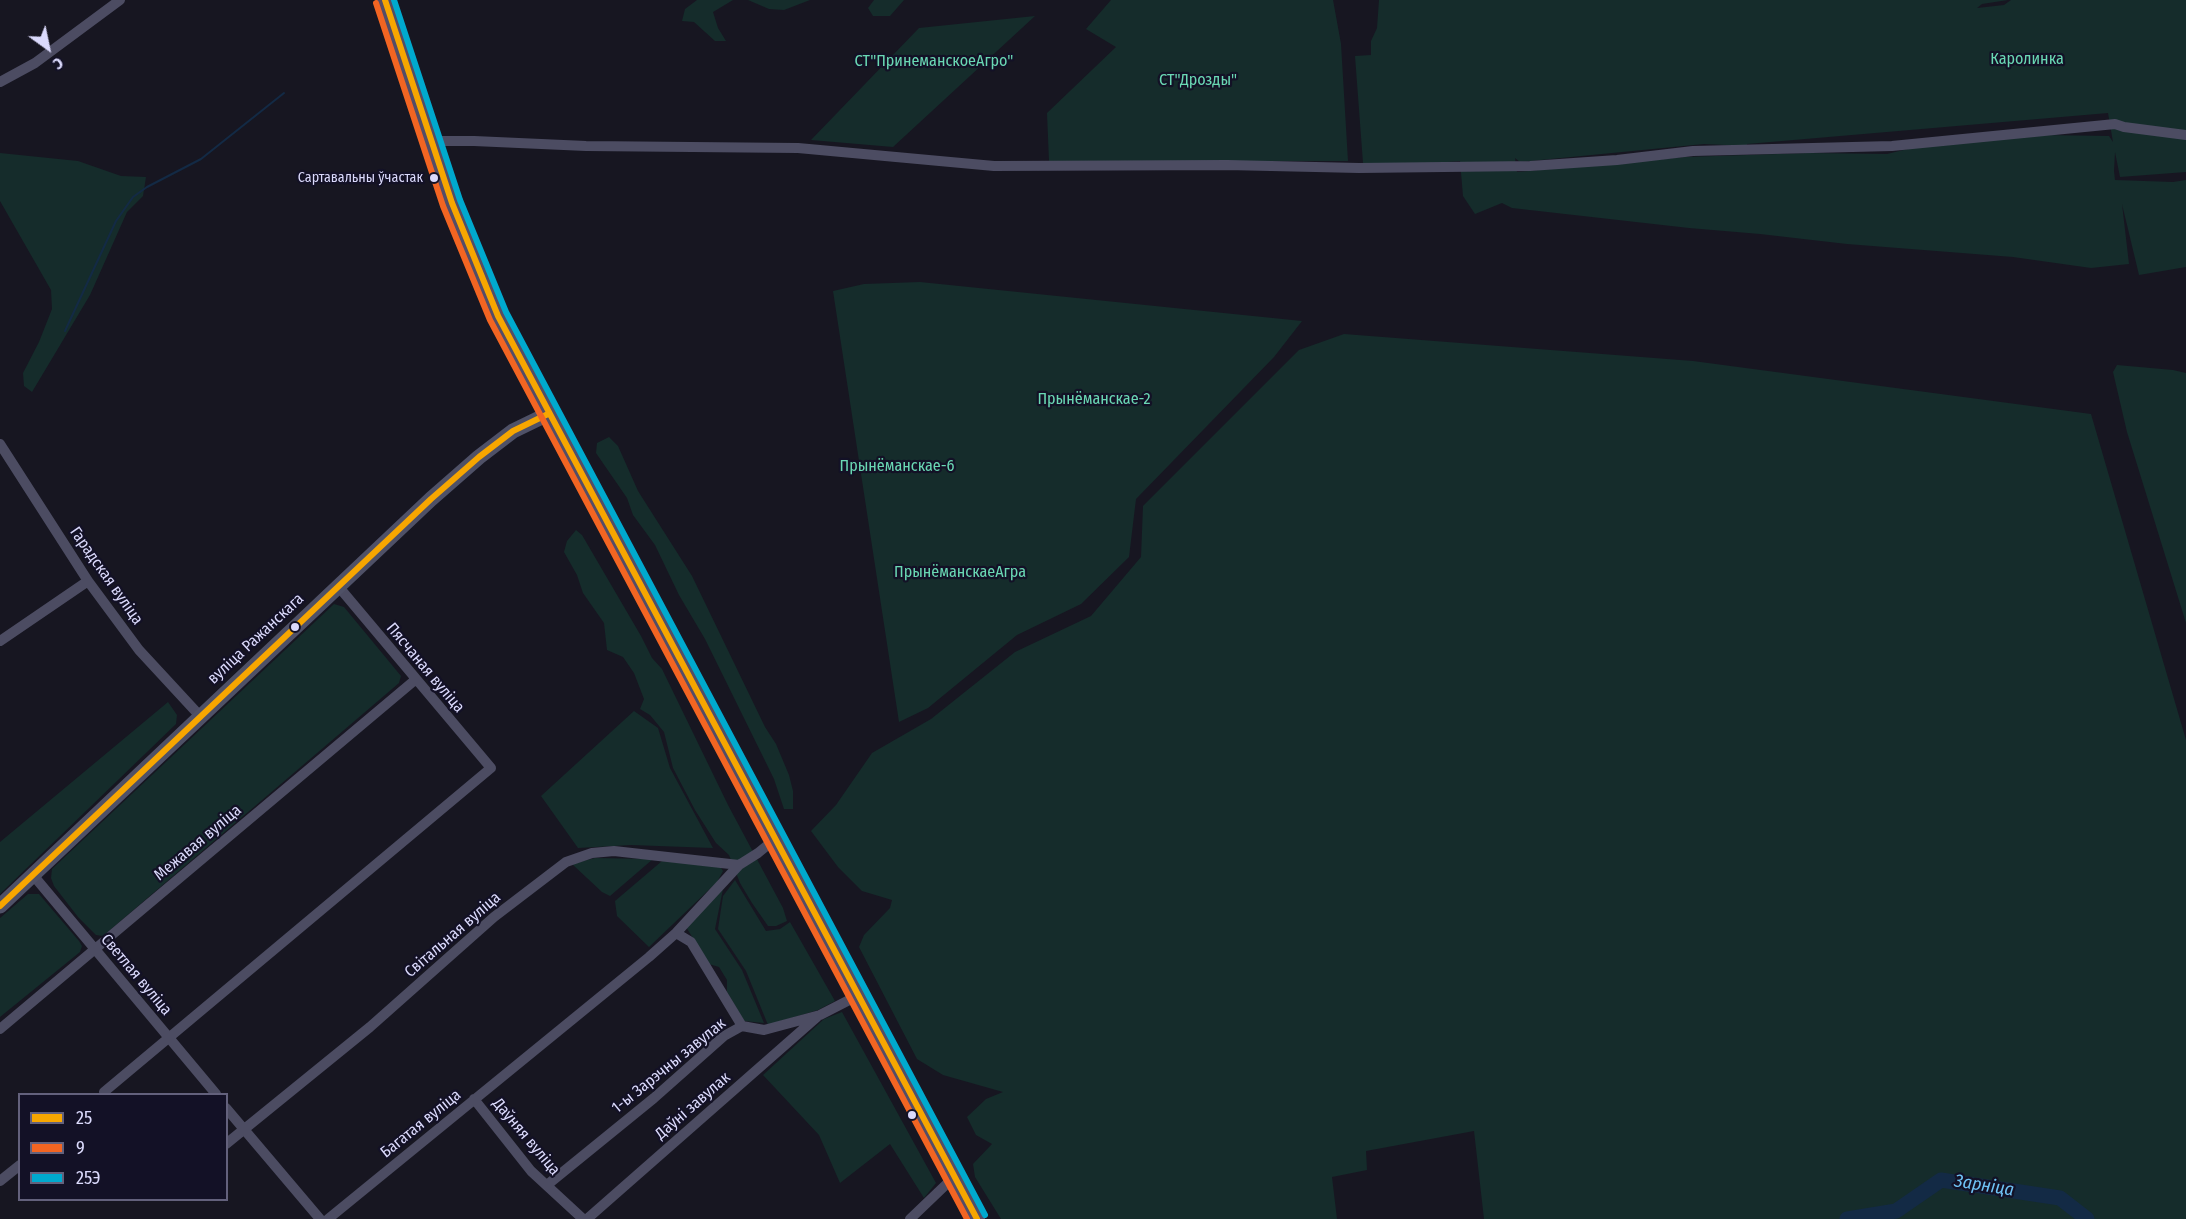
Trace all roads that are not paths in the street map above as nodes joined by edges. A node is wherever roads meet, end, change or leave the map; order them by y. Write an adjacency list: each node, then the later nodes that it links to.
1 (120, 0): 3 (street)
2 (385, 0): 5 (main road)
3 (0, 82)
4 (2186, 135): 5 (street)
5 (432, 141): 6 (main road)
6 (548, 414): 9 (street, вуліца Ражанскага); 13 (main road)
7 (0, 444): 8 (street, Гарадская вуліца)
8 (88, 581): 10 (street); 12 (street, Гарадская вуліца)
9 (338, 586): 11 (street, Пясчаная вуліца); 12 (street, вуліца Ражанскага)
10 (0, 641)
11 (415, 680): 18 (street, Межавая вуліца); 23 (street, Пясчаная вуліца)
12 (200, 716): 15 (street, вуліца Ражанскага)
13 (775, 839): 14 (street, Багатая вуліца); 19 (main road)
14 (739, 865): 17 (street, Багатая вуліца); 28 (street, Світальная вуліца)
15 (33, 875): 16 (street, вуліца Ражанскага); 18 (street, Светлая вуліца)
16 (0, 906)
17 (676, 933): 21 (street); 26 (street, Багатая вуліца)
18 (95, 949): 22 (street, Межавая вуліца); 23 (street, Светлая вуліца)
19 (859, 995): 20 (street, 1-ы Зарэчны завулак); 31 (main road)
20 (820, 1015): 21 (street, 1-ы Зарэчны завулак); 36 (street, Даўні завулак)
21 (742, 1026): 33 (street, 1-ы Зарэчны завулак)
22 (0, 1029)
23 (168, 1037): 24 (street); 25 (street, Светлая вуліца)
24 (104, 1092)
25 (214, 1093)
26 (474, 1099): 33 (street, Даўняя вуліца); 35 (street, Багатая вуліца)
27 (228, 1109): 28 (street)
28 (244, 1129): 29 (street, Світальная вуліца); 34 (street)
29 (228, 1142)
30 (18, 1167): 32 (street)
31 (955, 1176): 37 (street); 38 (main road)
32 (0, 1181)
33 (547, 1185): 36 (street, Даўняя вуліца)
34 (321, 1219)
35 (328, 1219)
36 (585, 1219)
37 (910, 1219)
38 (977, 1219)

